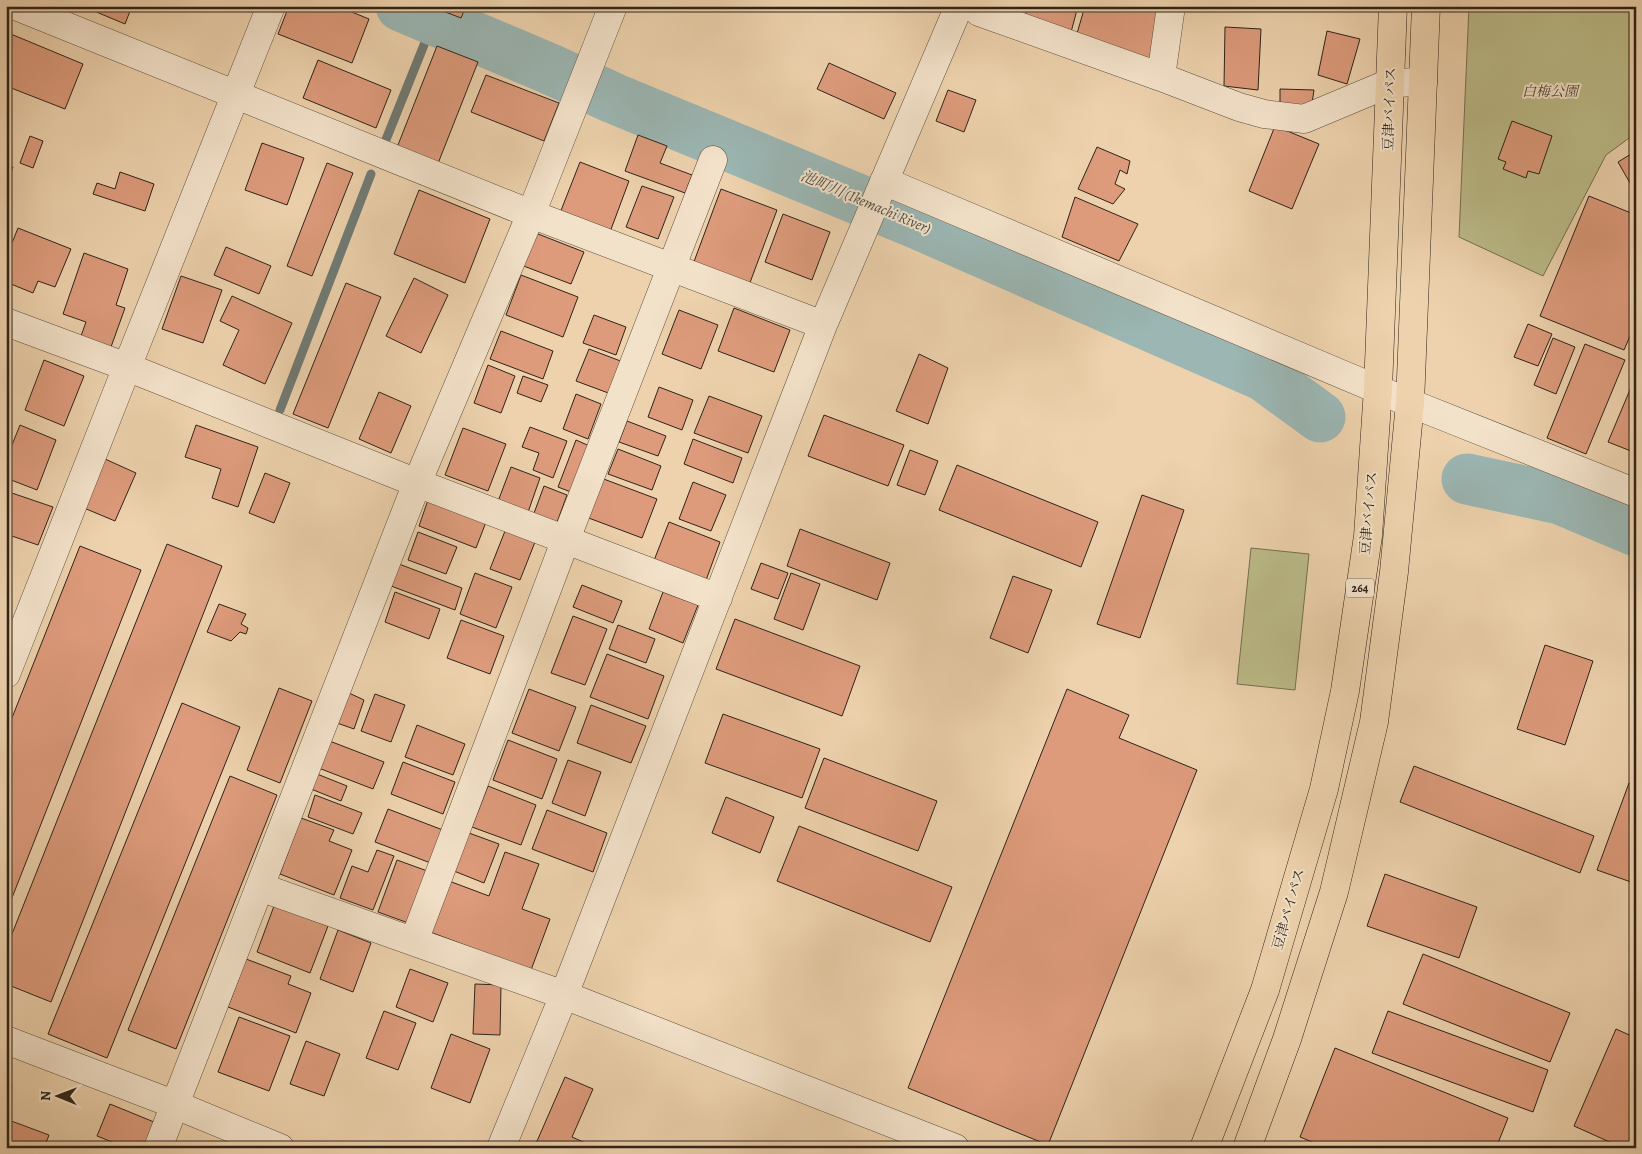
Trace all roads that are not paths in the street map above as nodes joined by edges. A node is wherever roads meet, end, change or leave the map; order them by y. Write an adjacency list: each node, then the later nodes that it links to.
1 (16, 6): 12 (street)
2 (271, 6): 12 (street)
3 (612, 6): 15 (street)
4 (959, 6): 14 (street)
5 (973, 6): 9 (street)
6 (1171, 6): 9 (street)
7 (1393, 6): 11 (highway, 豆津バイパス / 264)
8 (1426, 6): 10 (highway, 264)
9 (1161, 77): 11 (street)
10 (1423, 82): 11 (street); 21 (highway, 264)
11 (1390, 83): 20 (highway, 豆津バイパス / 264)
12 (235, 95): 15 (street); 19 (street)
13 (713, 160): 16 (street)
14 (884, 182): 18 (street); 20 (street)
15 (531, 214): 16 (street); 22 (street)
16 (670, 267): 18 (street); 24 (street)
17 (6, 322): 19 (street)
18 (823, 325): 25 (street)
19 (127, 366): 22 (street); 26 (street)
20 (1378, 389): 21 (street); 36 (highway, 豆津バイパス / 264)
21 (1410, 403): 23 (street); 37 (highway, 264)
22 (417, 483): 24 (street); 27 (street)
23 (1636, 493)
24 (566, 540): 25 (street); 28 (street)
25 (718, 598): 29 (street)
26 (6, 674)
27 (260, 887): 28 (street); 31 (street)
28 (414, 941): 29 (street)
29 (564, 995): 34 (street); 35 (street)
30 (6, 1040): 31 (street)
31 (176, 1105): 32 (street); 33 (street)
32 (158, 1148)
33 (280, 1148)
34 (501, 1148)
35 (956, 1148)
36 (1204, 1148)
37 (1247, 1148)

